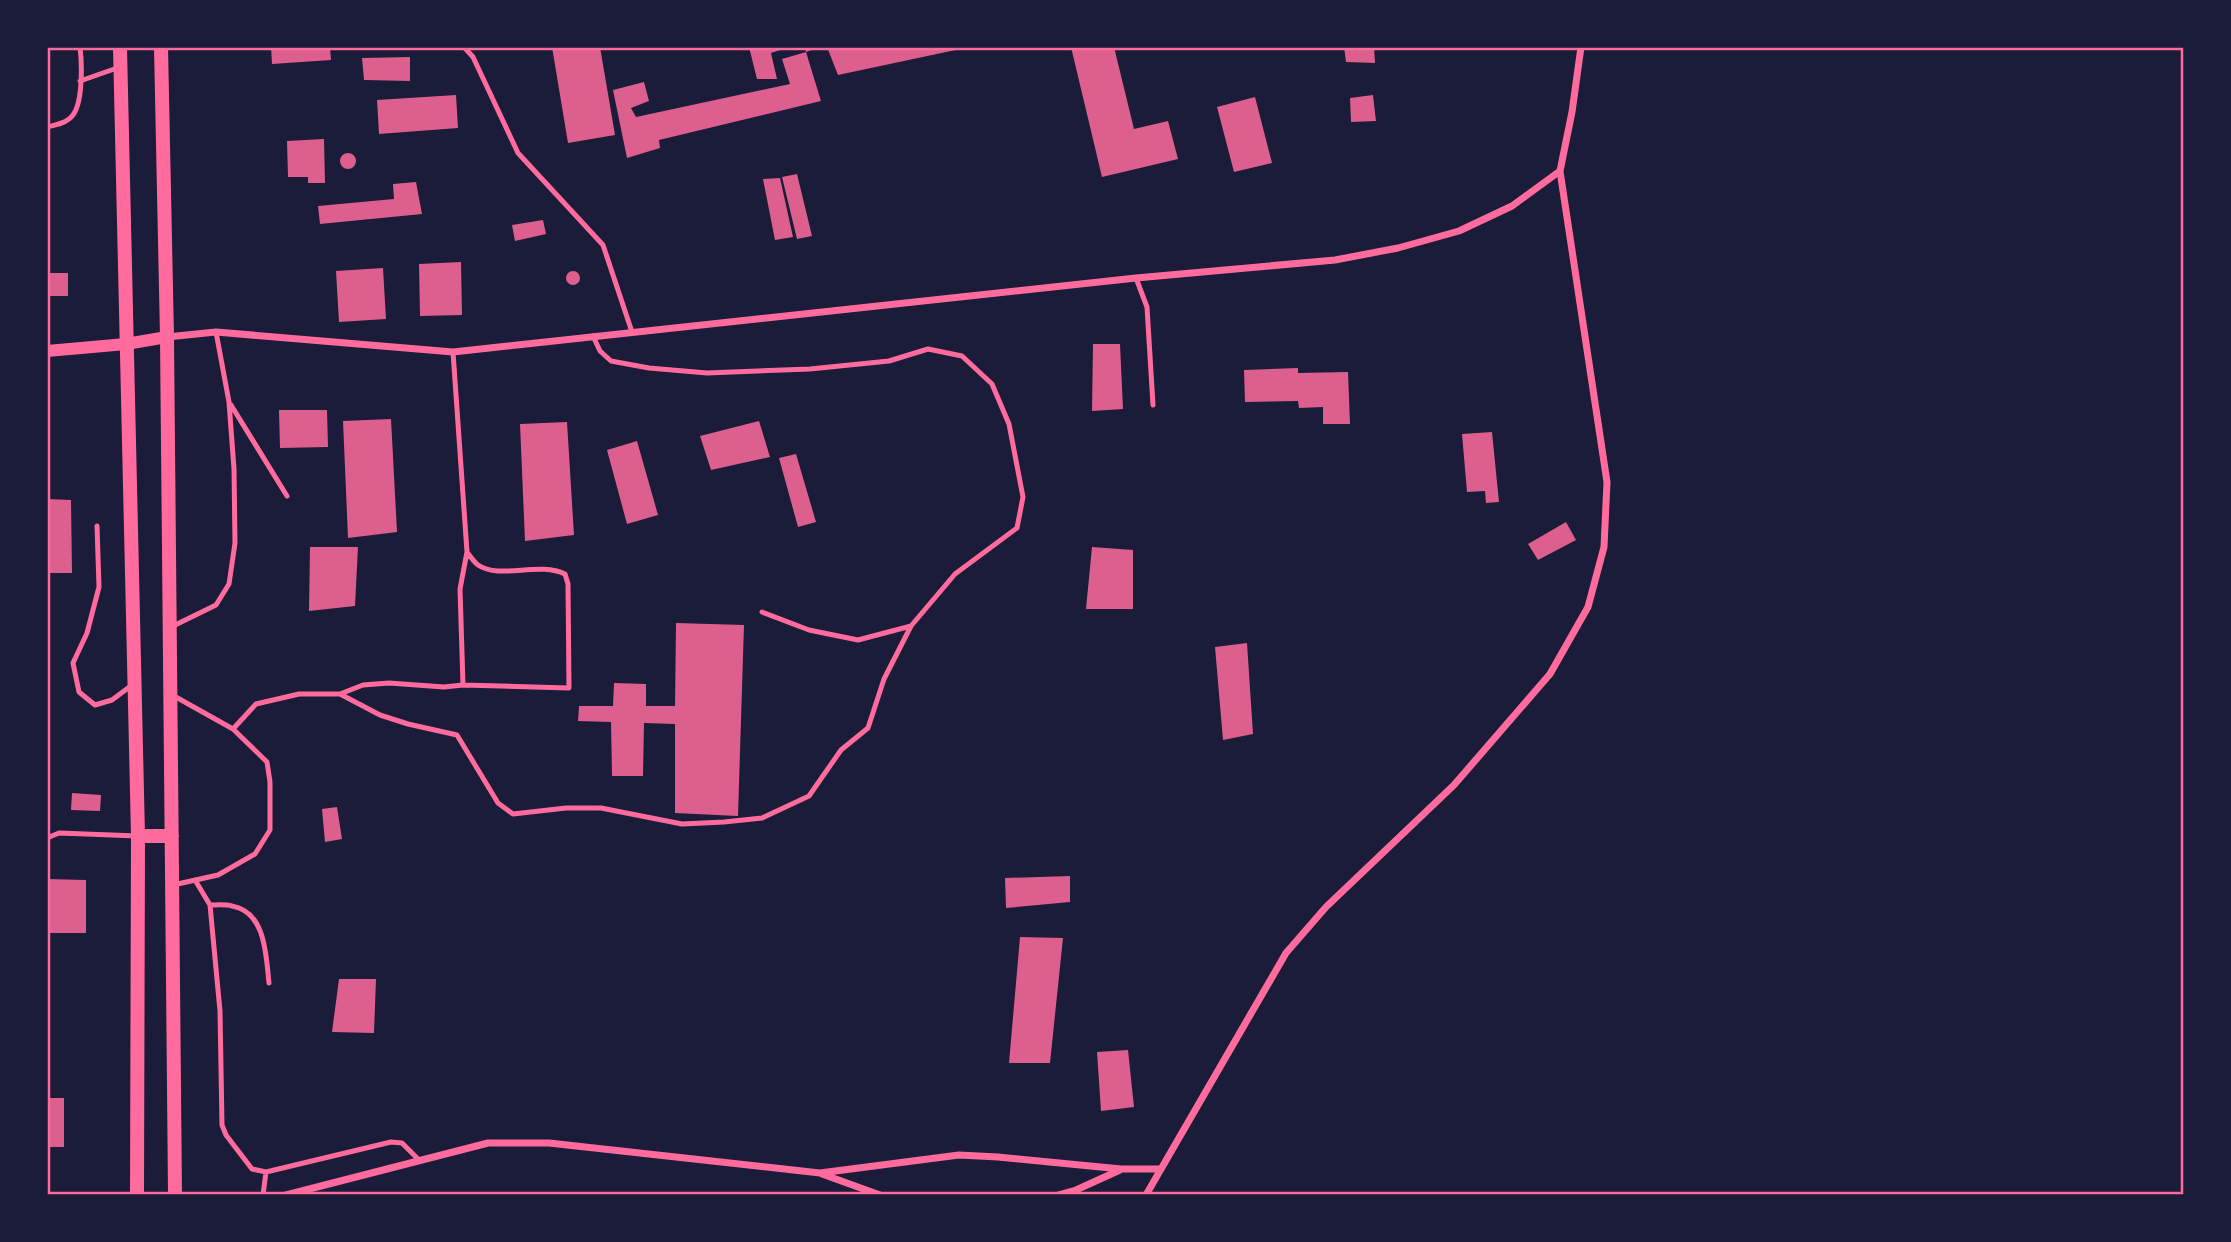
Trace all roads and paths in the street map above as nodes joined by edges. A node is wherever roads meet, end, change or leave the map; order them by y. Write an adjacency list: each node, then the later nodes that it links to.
1 (80, 47): 7 (lane)
2 (120, 47): 6 (main road)
3 (161, 47): 14 (main road)
4 (464, 47): 12 (lane)
5 (1581, 47): 9 (street)
6 (120, 67): 7 (lane); 15 (main road)
7 (80, 81): 8 (lane)
8 (47, 127)
9 (1560, 171): 10 (street); 40 (street)
10 (1136, 278): 12 (street); 19 (lane)
11 (216, 332): 14 (street); 17 (street); 18 (lane)
12 (632, 332): 13 (street)
13 (593, 336): 17 (street); 24 (lane)
14 (167, 337): 15 (street); 25 (main road)
15 (126, 344): 16 (street); 26 (main road)
16 (47, 351)
17 (453, 352): 22 (lane)
18 (229, 402): 20 (lane); 25 (lane)
19 (1153, 405)
20 (287, 496)
21 (97, 526): 26 (lane)
22 (467, 552): 27 (lane); 27 (lane)
23 (762, 612): 24 (lane)
24 (911, 626): 29 (lane)
25 (170, 627): 28 (main road)
26 (134, 684): 31 (main road)
27 (463, 685): 29 (lane)
28 (171, 694): 30 (lane); 32 (main road)
29 (340, 694): 30 (lane)
30 (233, 729): 34 (lane)
31 (138, 836): 32 (main road); 33 (lane); 43 (main road)
32 (172, 836): 35 (main road)
33 (47, 838)
34 (195, 880): 35 (lane); 36 (lane)
35 (173, 886): 44 (main road)
36 (210, 905): 37 (lane); 41 (lane)
37 (269, 983)
38 (419, 1160): 41 (lane); 42 (street); 46 (street)
39 (1121, 1169): 40 (street); 42 (street); 48 (street)
40 (1161, 1169): 49 (street)
41 (266, 1172): 45 (lane)
42 (820, 1173): 47 (street)
43 (137, 1195)
44 (174, 1195)
45 (263, 1195)
46 (286, 1195)
47 (880, 1195)
48 (1058, 1195)
49 (1146, 1195)

